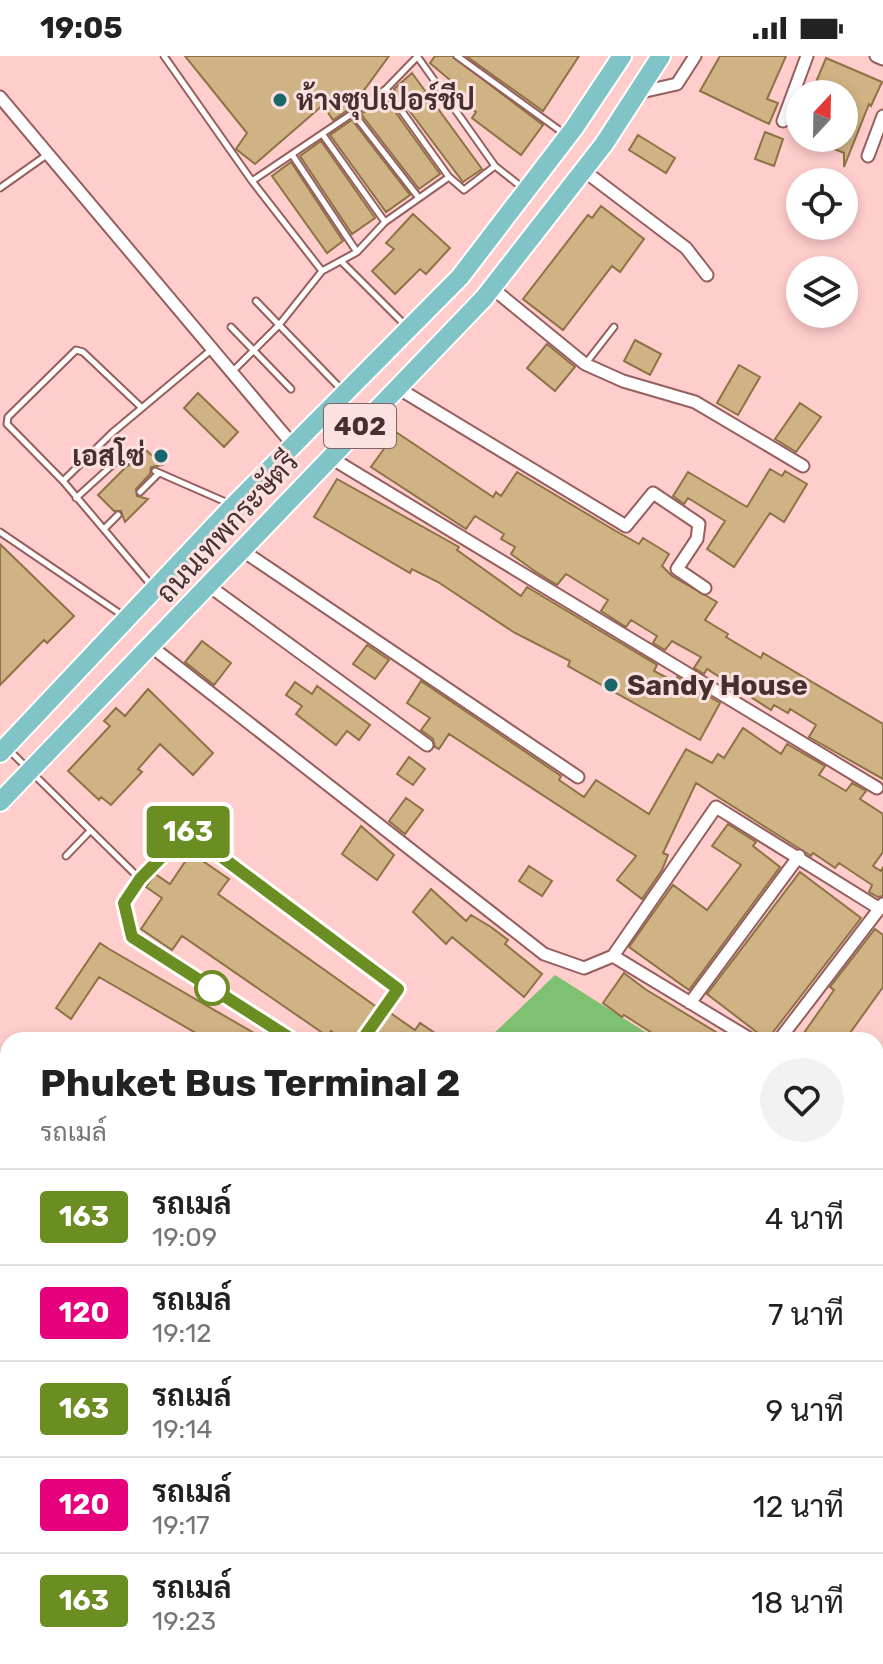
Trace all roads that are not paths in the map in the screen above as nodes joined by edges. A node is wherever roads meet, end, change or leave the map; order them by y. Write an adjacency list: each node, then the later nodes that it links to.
1 (164, 56): 24 (lane)
2 (457, 56): 17 (lane)
3 (622, 56): 17 (main road, ถนนเทพกระษัตรี / 402)
4 (661, 56): 11 (main road, ถนนเทพกระษัตรี / 402)
5 (695, 56): 11 (street)
6 (807, 56): 15 (street)
7 (876, 56): 9 (street)
8 (416, 57): 10 (lane); 21 (lane)
9 (883, 59)
10 (386, 89): 13 (lane); 23 (lane)
11 (637, 93): 22 (main road, ถนนเทพกระษัตรี / 402)
12 (0, 97): 18 (street)
13 (353, 113): 16 (lane); 27 (lane)
14 (883, 116): 20 (street)
15 (783, 121)
16 (323, 135): 19 (lane); 28 (lane)
17 (567, 136): 26 (main road, ถนนเทพกระษัตรี / 402)
18 (49, 154): 25 (lane); 39 (street)
19 (293, 156): 24 (lane); 29 (lane)
20 (868, 156)
21 (495, 166): 23 (lane); 26 (lane)
22 (583, 170): 32 (street); 33 (main road, ถนนเทพกระษัตรี / 402)
23 (449, 177): 27 (lane)
24 (252, 181): 31 (lane)
25 (0, 188)
26 (526, 191): 38 (main road, ถนนเทพกระษัตรี / 402)
27 (419, 198): 28 (lane)
28 (385, 222): 29 (lane)
29 (357, 252): 30 (lane)
30 (341, 261): 31 (lane); 38 (lane)
31 (322, 271): 35 (lane)
32 (707, 275)
33 (492, 288): 41 (street); 43 (main road, ถนนเทพกระษัตรี / 402)
34 (256, 301): 35 (lane)
35 (279, 325): 40 (lane); 45 (lane)
36 (231, 327): 40 (lane)
37 (614, 327): 41 (lane)
38 (409, 329): 45 (main road, ถนนเทพกระษัตรี / 402)
39 (212, 349): 42 (street); 46 (lane)
40 (253, 351): 42 (lane); 44 (lane)
41 (585, 364): 50 (street)
42 (232, 372): 47 (street)
43 (396, 387): 48 (main road, ถนนเทพกระษัตรี / 402); 60 (street)
44 (291, 389)
45 (345, 393): 47 (main road, ถนนเทพกระษัตรี / 402)
46 (142, 408): 51 (lane); 51 (lane)
47 (293, 445): 54 (main road, ถนนเทพกระษัตรี / 402)
48 (331, 458): 58 (main road, ถนนเทพกระษัตรี / 402); 68 (street)
49 (131, 461): 53 (lane)
50 (803, 466)
51 (63, 481): 53 (lane)
52 (140, 492): 54 (lane)
53 (76, 498): 56 (lane)
54 (233, 506): 61 (main road, ถนนเทพกระษัตรี / 402)
55 (118, 515): 56 (lane)
56 (104, 529): 61 (lane)
57 (0, 532): 62 (lane)
58 (243, 551): 59 (main road, ถนนเทพกระษัตรี / 402); 67 (street)
59 (209, 586): 63 (main road, ถนนเทพกระษัตรี / 402); 64 (street)
60 (705, 588)
61 (155, 590): 62 (main road, ถนนเทพกระษัตรี / 402)
62 (128, 619): 65 (main road, ถนนเทพกระษัตรี / 402)
63 (152, 647): 66 (main road, ถนนเทพกระษัตรี / 402); 75 (street)
64 (427, 745)
65 (3, 750): 66 (lane)
66 (31, 772): 69 (main road, ถนนเทพกระษัตรี / 402); 70 (lane)
67 (578, 777)
68 (877, 788)
69 (0, 802)
70 (90, 831): 71 (lane); 73 (lane)
71 (66, 856)
72 (799, 856): 74 (street); 75 (street); 76 (street)
73 (140, 879): 77 (lane); 78 (lane)
74 (882, 906): 80 (street)
75 (613, 956): 76 (street)
76 (690, 1003): 79 (street)
77 (280, 1032)
78 (368, 1032)
79 (739, 1032)
80 (785, 1032)

